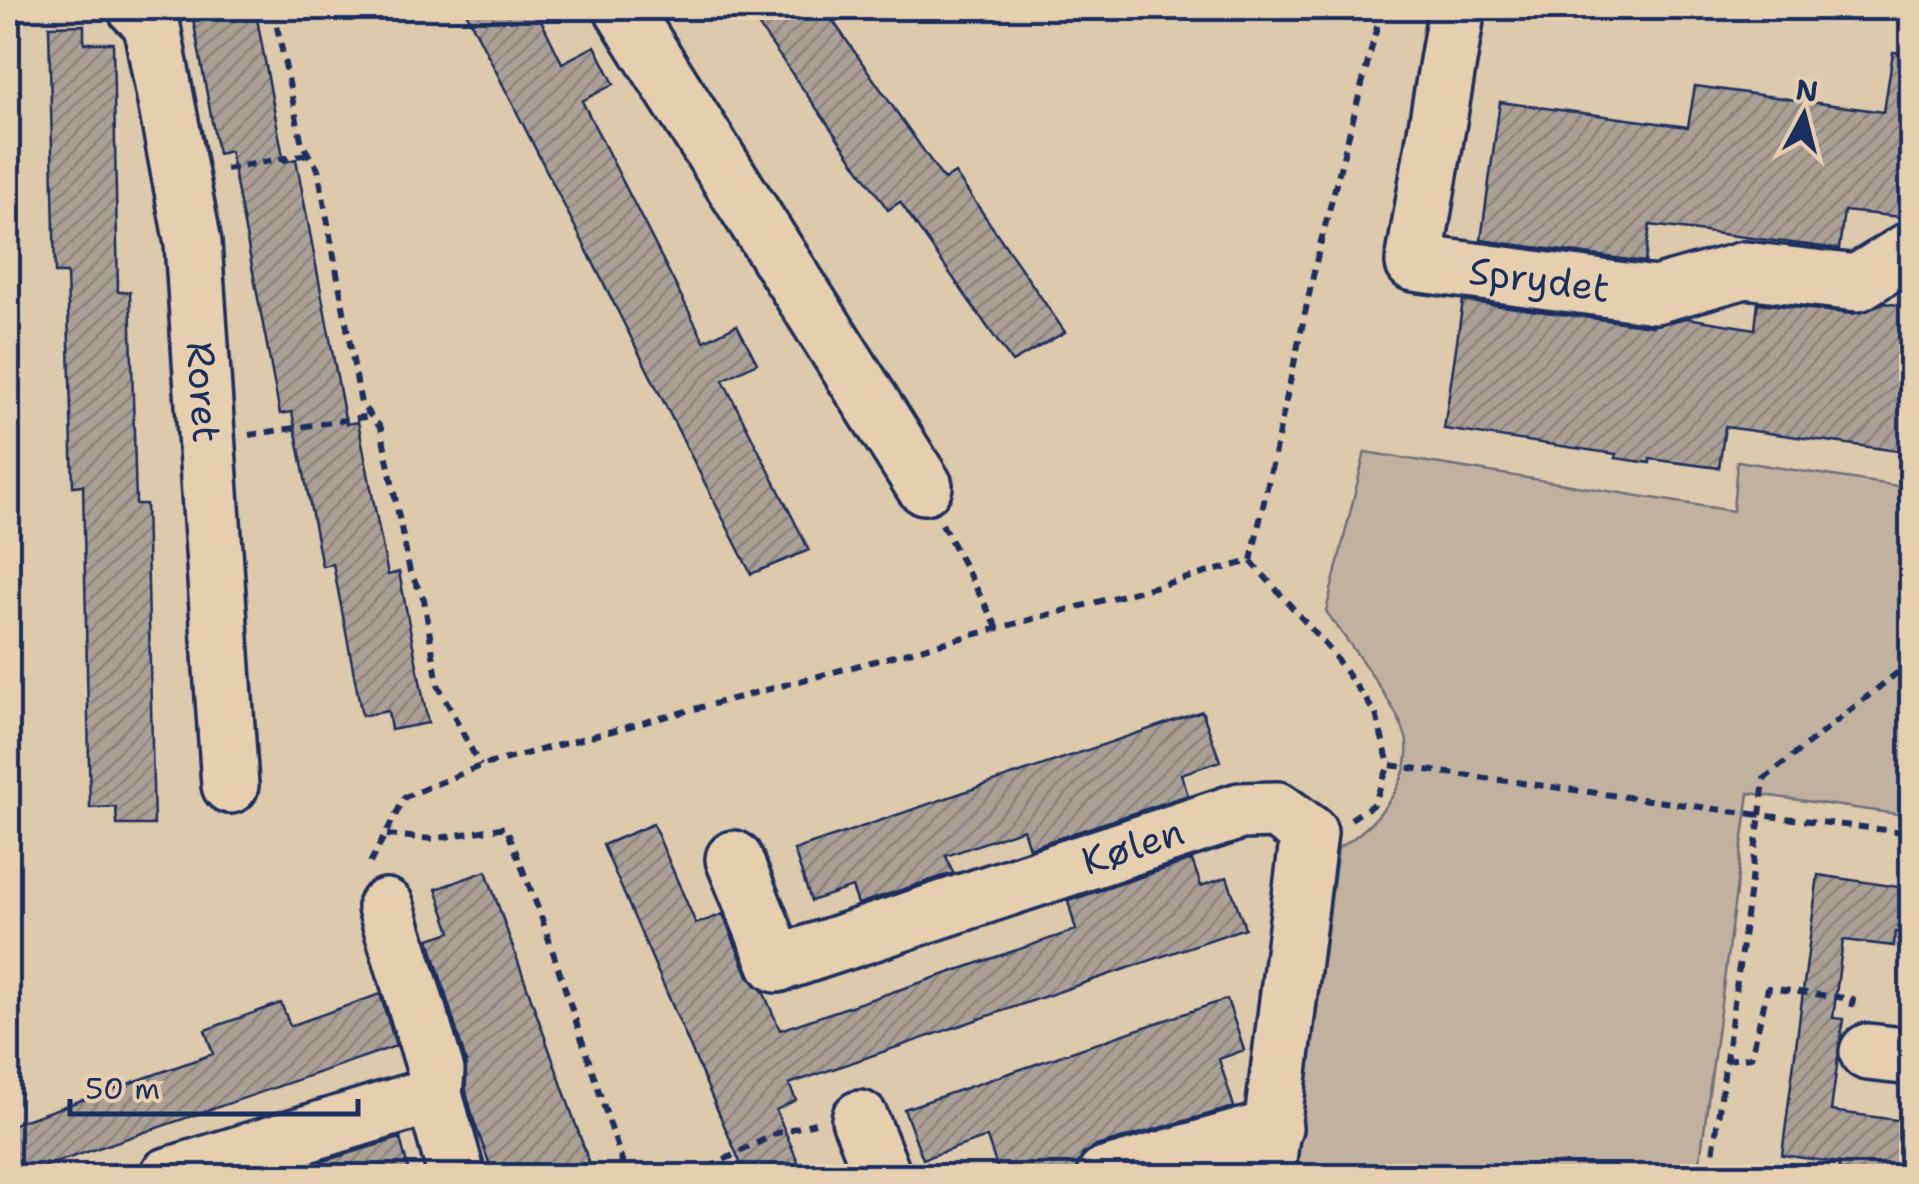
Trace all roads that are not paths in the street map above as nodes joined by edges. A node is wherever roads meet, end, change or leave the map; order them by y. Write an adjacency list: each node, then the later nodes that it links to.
1 (136, 8): 6 (street, Roret)
2 (622, 8): 5 (street)
3 (1457, 8): 4 (street, Sprydet)
4 (1912, 250)
5 (924, 486)
6 (230, 785)
7 (734, 859): 11 (street, Kølen)
8 (377, 886): 9 (street)
9 (434, 1095): 12 (street); 13 (street)
10 (860, 1118): 14 (street)
11 (1270, 1152): 15 (street)
12 (168, 1176)
13 (458, 1176)
14 (883, 1176)
15 (1105, 1176)

